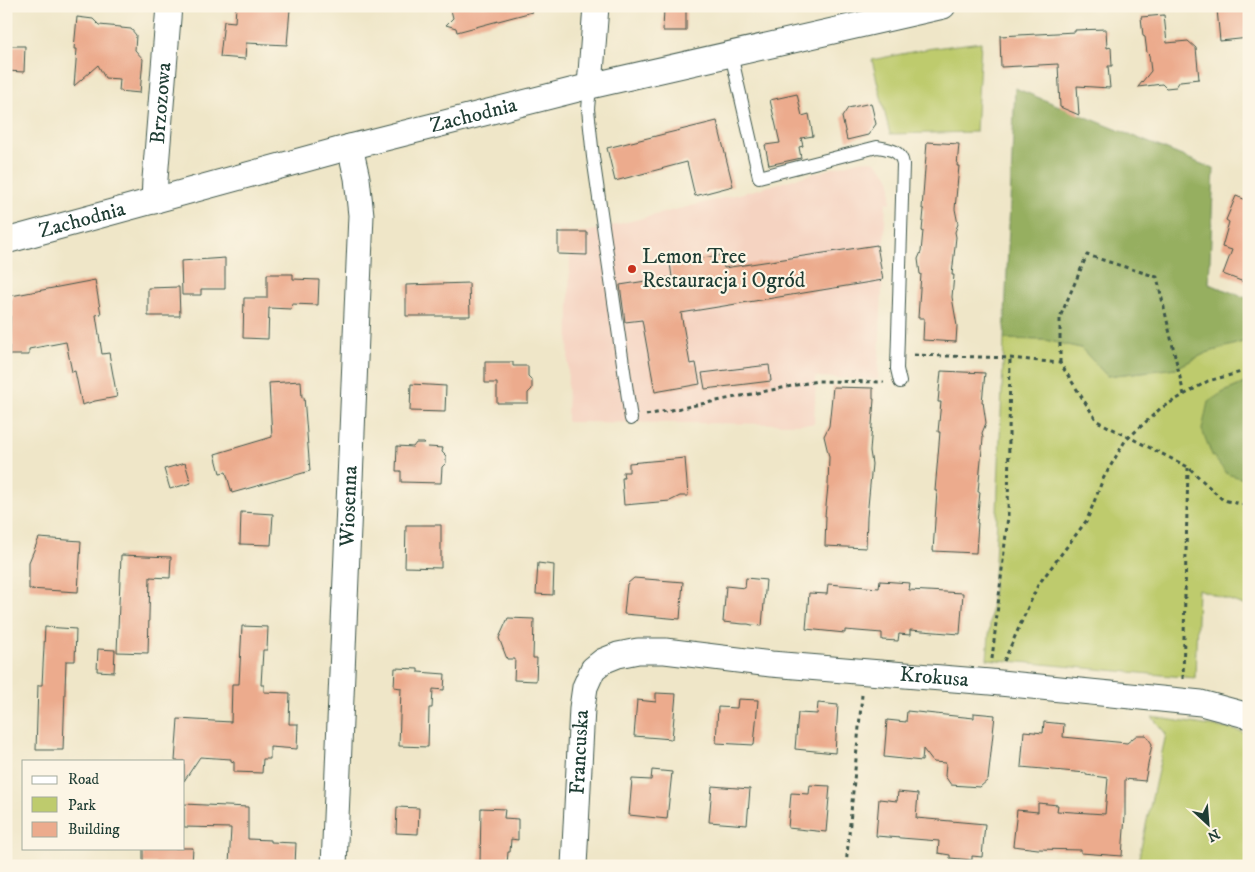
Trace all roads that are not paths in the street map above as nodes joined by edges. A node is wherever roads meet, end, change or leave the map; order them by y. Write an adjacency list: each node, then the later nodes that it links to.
1 (169, 6): 7 (street, Brzozowa)
2 (596, 6): 5 (street)
3 (943, 6): 4 (street, Zachodnia)
4 (730, 54): 5 (street, Zachodnia); 9 (lane)
5 (590, 86): 6 (street, Zachodnia); 10 (lane)
6 (350, 147): 7 (street, Zachodnia); 13 (street, Wiosenna)
7 (154, 201): 8 (street, Zachodnia)
8 (6, 241)
9 (900, 382)
10 (631, 418)
11 (618, 654): 12 (street, Krokusa); 14 (street, Francuska)
12 (1249, 716)
13 (334, 866)
14 (574, 866)

